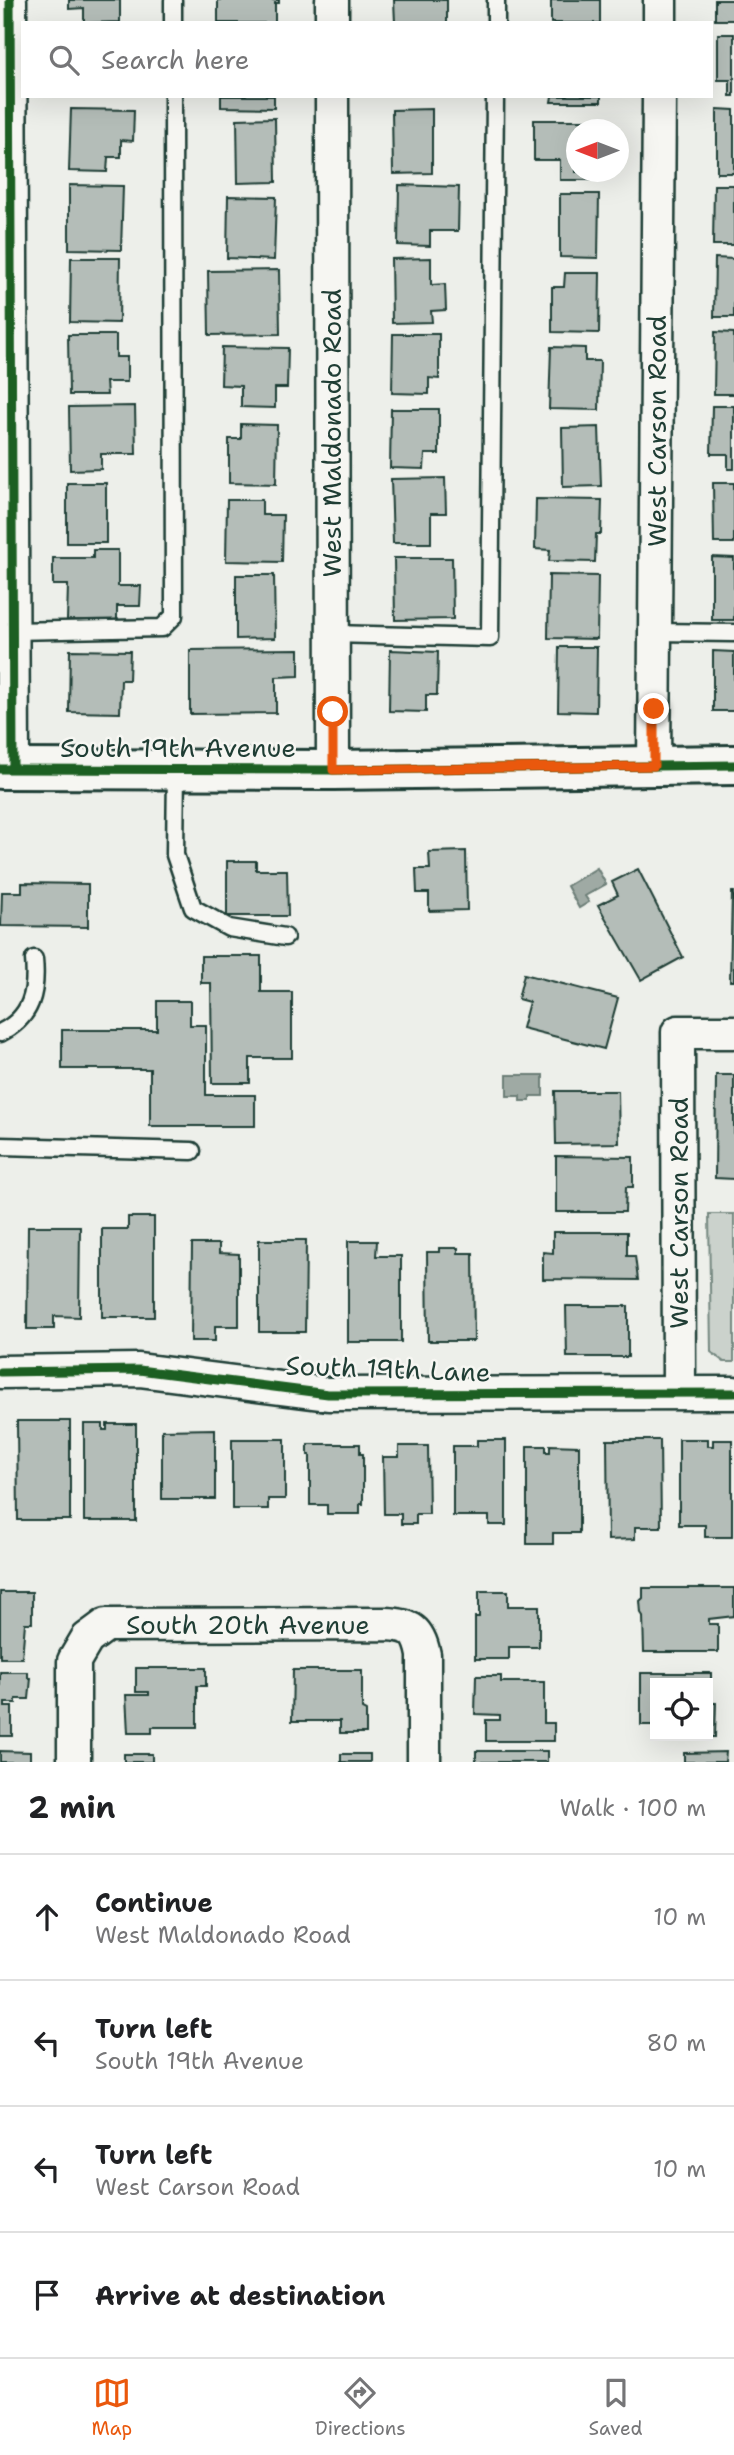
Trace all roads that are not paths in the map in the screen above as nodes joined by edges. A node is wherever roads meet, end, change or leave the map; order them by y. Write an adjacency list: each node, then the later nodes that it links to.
1 (10, 0): 14 (street)
2 (173, 0): 6 (lane)
3 (332, 0): 7 (street)
4 (496, 0): 8 (lane)
5 (660, 0): 9 (street)
6 (173, 21)
7 (332, 21)
8 (496, 21)
9 (660, 21)
10 (173, 98): 14 (lane)
11 (332, 98): 17 (street, West Maldonado Road)
12 (495, 98): 17 (lane)
13 (659, 98): 15 (street, West Carson Road)
14 (12, 631): 20 (street)
15 (656, 632): 16 (lane); 19 (street, West Carson Road)
16 (734, 633)
17 (332, 634): 22 (street, West Maldonado Road)
18 (734, 765): 19 (main road, South 19th Avenue)
19 (654, 766): 22 (main road, South 19th Avenue)
20 (6, 769): 21 (main road, South 19th Avenue)
21 (176, 769): 22 (main road, South 19th Avenue); 23 (lane)
22 (333, 770)
23 (285, 937)
24 (34, 959): 25 (lane)
25 (0, 1032)
26 (734, 1032): 30 (street, West Carson Road)
27 (0, 1146): 28 (lane)
28 (192, 1152)
29 (0, 1372): 30 (street, South 19th Lane)
30 (679, 1393): 31 (street, South 19th Lane)
31 (734, 1393)
32 (74, 1762): 33 (street, South 20th Avenue)
33 (424, 1762)

